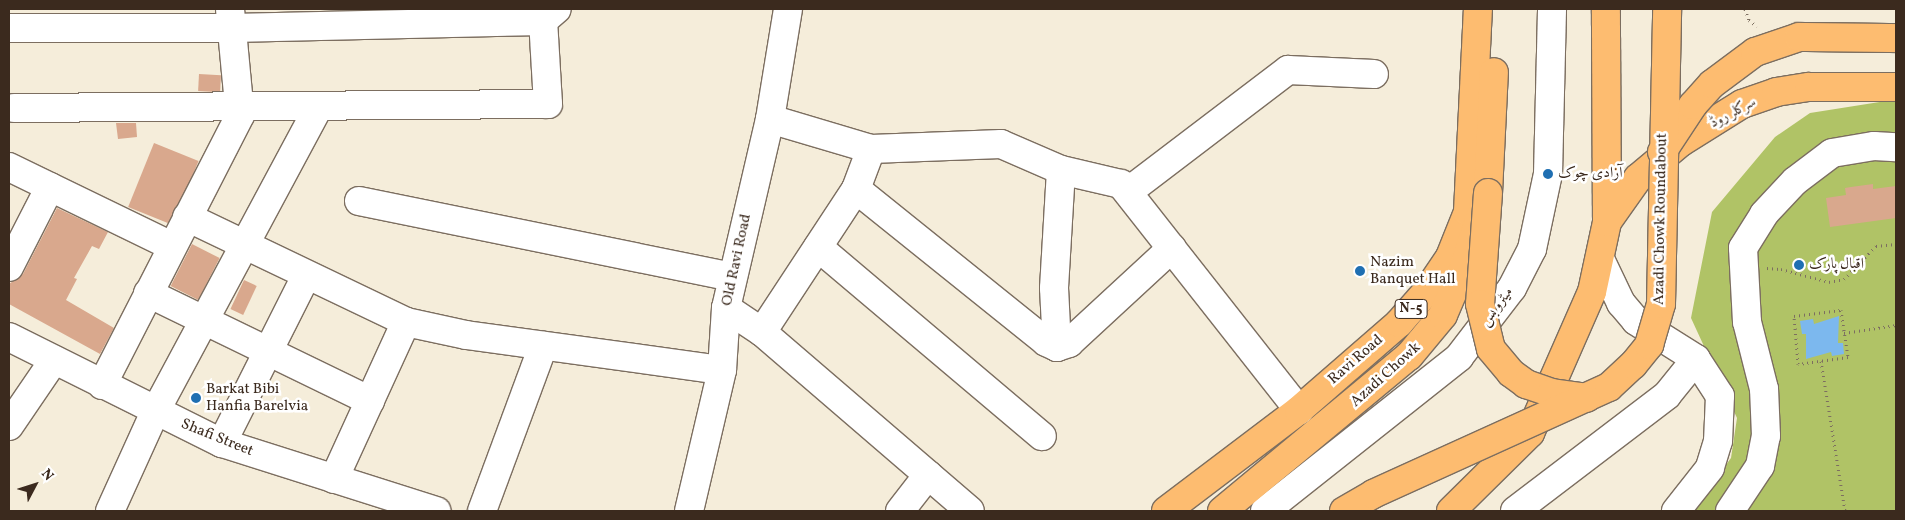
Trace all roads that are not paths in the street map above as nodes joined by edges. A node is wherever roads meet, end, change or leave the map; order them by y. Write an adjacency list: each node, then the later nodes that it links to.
1 (788, 9): 16 (street, Old Ravi Road)
2 (1478, 9): 52 (main road, Ravi Road / N-5)
3 (1497, 9): 25 (main road)
4 (1552, 9): 68 (street, میٹرو بس)
5 (1606, 9): 28 (main road)
6 (1667, 9): 19 (main road, Azadi Chowk Roundabout, bridge)
7 (550, 15): 8 (street); 14 (street)
8 (231, 18): 9 (street); 13 (street)
9 (9, 28)
10 (1896, 38): 19 (main road, سرکلر روڈ, bridge)
11 (1374, 74): 24 (street)
12 (1896, 87): 28 (main road, سرکلر روڈ)
13 (239, 106): 14 (street); 15 (street); 27 (street)
14 (319, 106): 29 (street)
15 (14, 108)
16 (770, 119): 18 (street); 36 (street, Old Ravi Road)
17 (1896, 147): 73 (street)
18 (871, 149): 21 (street); 23 (street)
19 (1662, 152): 50 (main road, Azadi Chowk Roundabout, bridge)
20 (9, 167): 22 (street)
21 (1061, 170): 24 (street); 44 (street)
22 (50, 187): 30 (street); 34 (street)
23 (856, 189): 31 (street); 44 (street)
24 (1129, 191): 32 (street)
25 (1488, 193): 50 (main road, bridge); 67 (main road, Azadi Chowk, bridge)
26 (358, 201): 36 (street)
27 (187, 217): 29 (street); 30 (street)
28 (1608, 222): 33 (main road)
29 (244, 245): 35 (street); 39 (street)
30 (172, 246): 37 (street)
31 (818, 247): 41 (street); 55 (street)
32 (1172, 248): 44 (street); 52 (street)
33 (1600, 258): 46 (street); 70 (main road)
34 (9, 267)
35 (306, 276): 40 (street); 45 (street)
36 (732, 277): 38 (street, Old Ravi Road)
37 (148, 293): 39 (street); 49 (street)
38 (726, 308): 41 (street); 48 (street, Old Ravi Road)
39 (205, 320): 45 (street); 53 (street)
40 (406, 322): 43 (street); 51 (street)
41 (762, 332): 57 (street)
42 (9, 337): 47 (street, Shafi Street)
43 (542, 346): 48 (street); 62 (street)
44 (1057, 347)
45 (269, 349): 51 (street); 56 (street)
46 (1696, 358): 71 (street); 72 (street)
47 (54, 360): 49 (street, Shafi Street); 54 (street)
48 (722, 370): 63 (street, Old Ravi Road)
49 (102, 385): 53 (street, Shafi Street)
50 (1587, 398): 69 (main road, bridge)
51 (370, 401): 58 (street)
52 (1299, 410): 66 (main road, Ravi Road / N-5)
53 (155, 412): 56 (street, Shafi Street); 60 (street)
54 (9, 426)
55 (1042, 436)
56 (222, 443): 58 (street, Shafi Street)
57 (928, 475): 64 (street); 65 (street)
58 (334, 479): 59 (street, Shafi Street)
59 (381, 503): 61 (street, Shafi Street)
60 (110, 511)
61 (437, 511)
62 (482, 511)
63 (689, 511)
64 (900, 511)
65 (970, 511)
66 (1166, 511)
67 (1222, 511)
68 (1265, 511)
69 (1344, 511)
70 (1451, 511)
71 (1515, 511)
72 (1676, 511)
73 (1730, 511)

